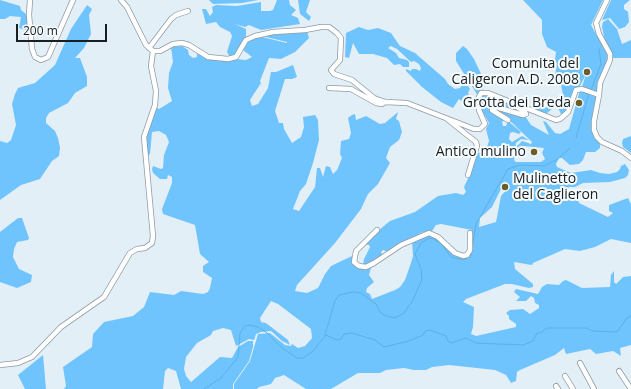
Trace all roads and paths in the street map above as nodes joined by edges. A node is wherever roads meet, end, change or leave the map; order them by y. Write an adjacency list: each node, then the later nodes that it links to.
1 (30, 0): 2 (street)
2 (73, 0)
3 (121, 0): 6 (street)
4 (607, 0): 8 (street)
5 (188, 11): 6 (street)
6 (151, 50): 9 (street); 18 (street)
7 (328, 88): 9 (street)
8 (597, 94): 10 (street); 13 (street)
9 (386, 102): 11 (street)
10 (511, 102): 11 (street); 12 (street)
11 (447, 119): 14 (street)
12 (508, 120)
13 (631, 158)
14 (468, 175)
15 (376, 230): 16 (street)
16 (470, 233)
17 (580, 363): 22 (street)
18 (0, 366)
19 (619, 371): 23 (street)
20 (565, 376): 21 (street)
21 (573, 389)
22 (594, 389)
23 (631, 389)

